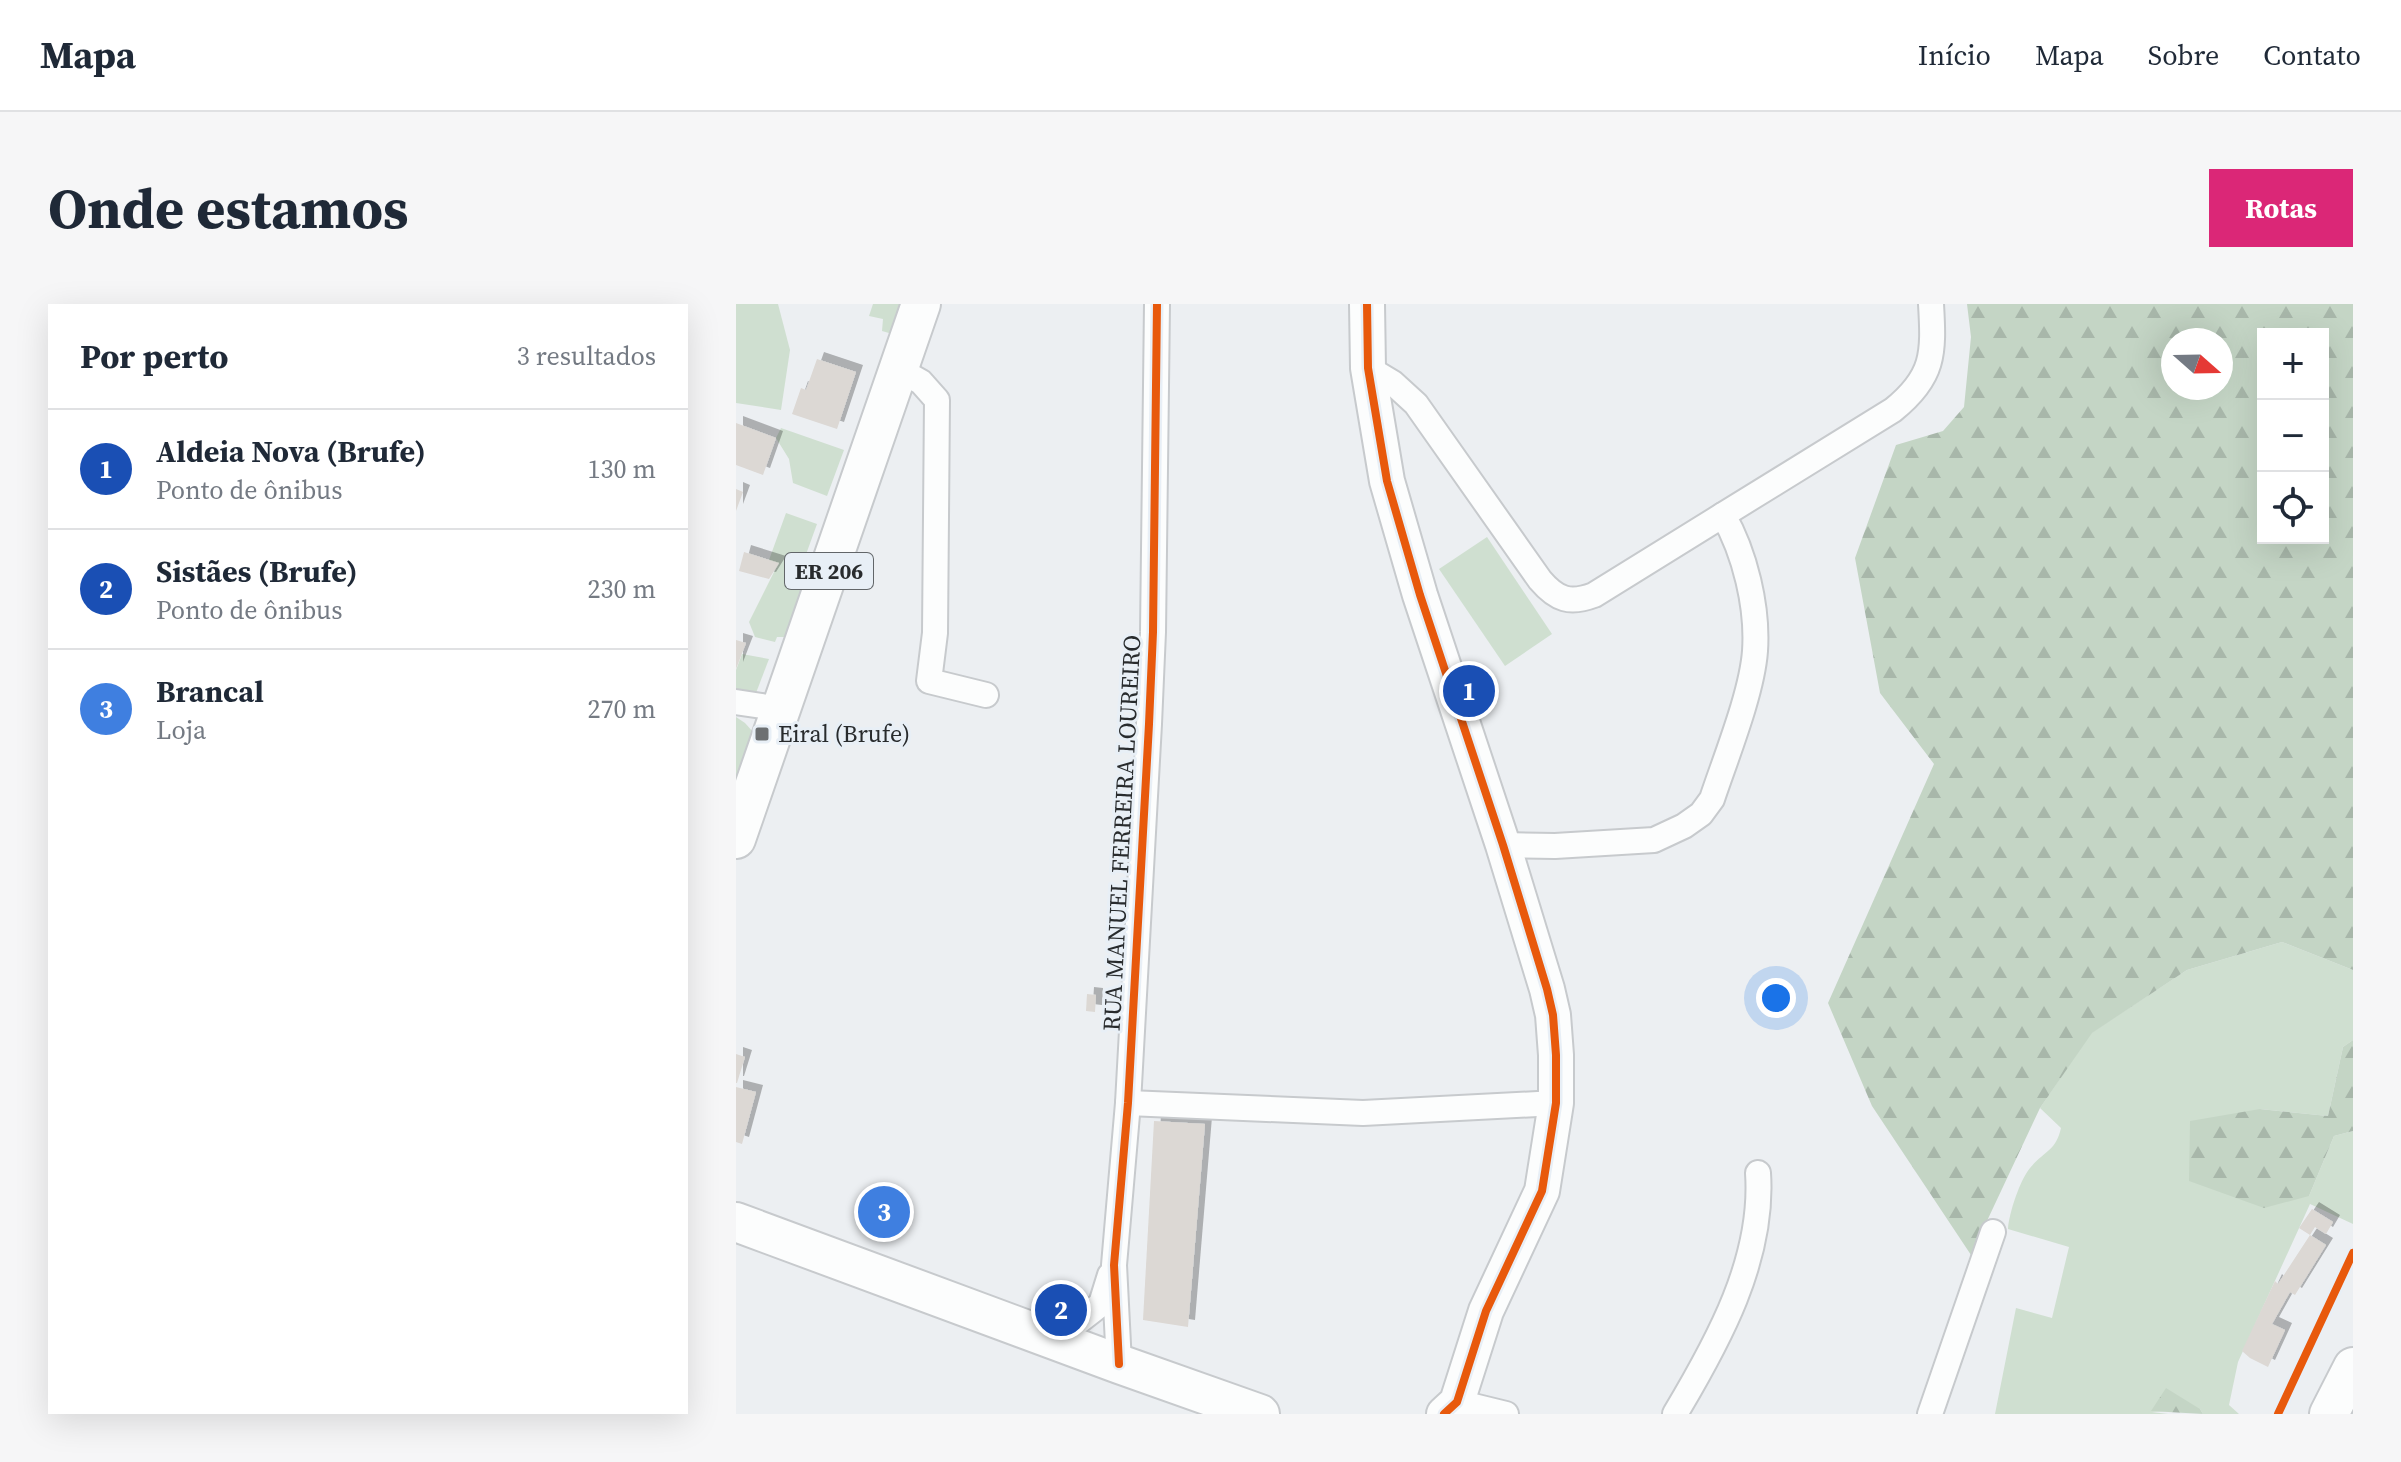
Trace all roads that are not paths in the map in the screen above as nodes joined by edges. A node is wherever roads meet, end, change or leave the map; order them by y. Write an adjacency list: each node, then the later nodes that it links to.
1 (921, 304): 6 (main road, ER 206)
2 (1157, 304): 13 (street, RUA MANUEL FERREIRA LOUREIRO)
3 (1367, 304): 5 (street)
4 (1931, 304): 7 (street)
5 (1368, 368): 7 (street); 12 (street)
6 (898, 369): 8 (street); 10 (main road, ER 206)
7 (1723, 515): 12 (street)
8 (986, 695)
9 (736, 702): 10 (street)
10 (781, 713): 11 (main road, ER 206)
11 (736, 839)
12 (1503, 845): 14 (street)
13 (1128, 1103): 14 (street); 18 (street, RUA MANUEL FERREIRA LOUREIRO)
14 (1556, 1103): 22 (street)
15 (1758, 1173): 25 (street)
16 (736, 1222): 19 (main road)
17 (1993, 1232): 26 (street)
18 (1114, 1265): 19 (street, RUA MANUEL FERREIRA LOUREIRO); 20 (street, RUA MANUEL FERREIRA LOUREIRO)
19 (1056, 1339): 20 (main road)
20 (1119, 1364): 23 (main road)
21 (2353, 1367): 27 (main road)
22 (1450, 1408): 24 (street)
23 (1260, 1414)
24 (1506, 1414)
25 (1675, 1414)
26 (1930, 1414)
27 (2329, 1414)

